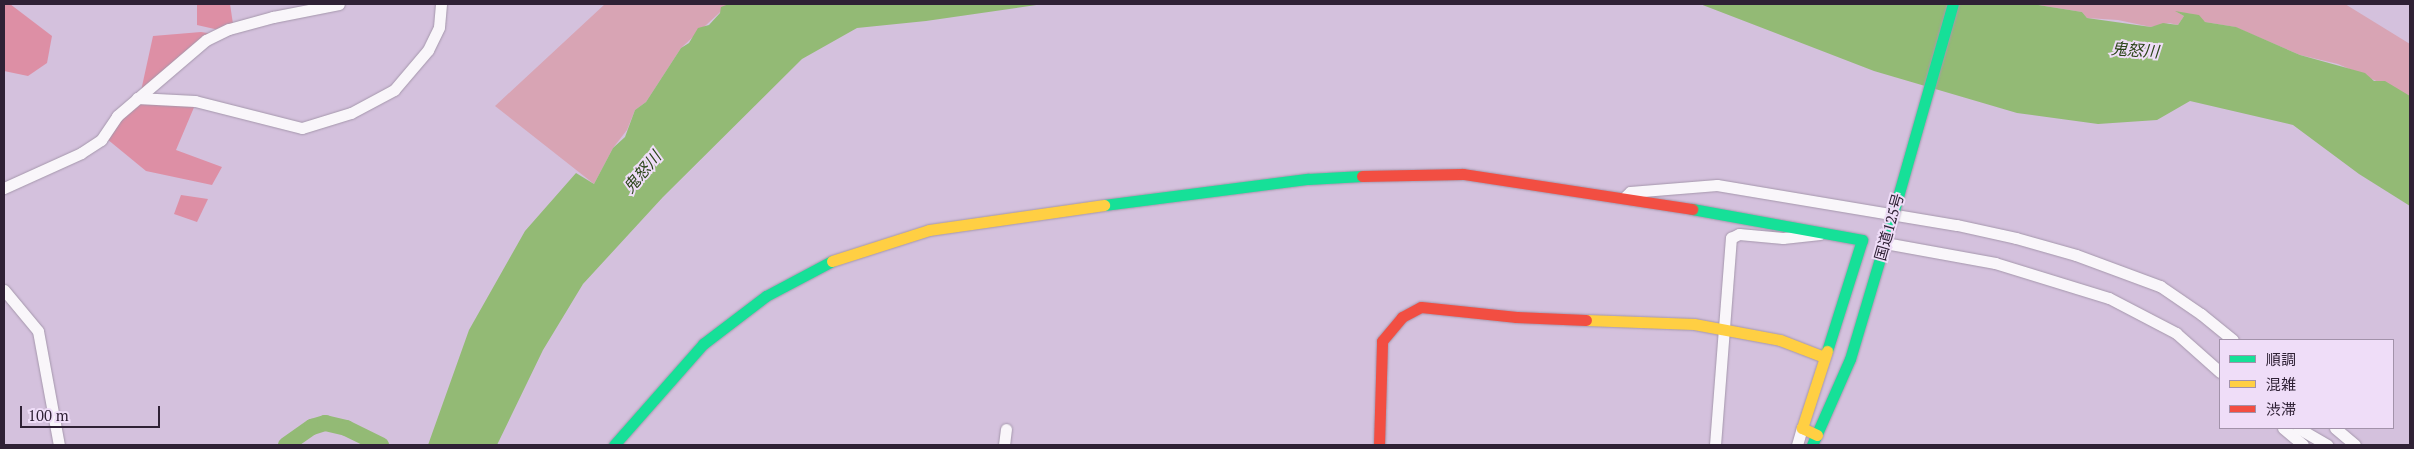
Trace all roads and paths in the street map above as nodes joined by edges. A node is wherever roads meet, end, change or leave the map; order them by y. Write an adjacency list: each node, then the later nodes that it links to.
1 (339, 4): 4 (street)
2 (441, 4): 4 (street)
3 (1953, 4): 8 (main road, 国道125号, bridge)
4 (137, 98): 5 (street)
5 (4, 188)
6 (1625, 198): 7 (main road); 11 (street); 21 (main road)
7 (1836, 233): 10 (street); 12 (main road)
8 (1886, 239): 13 (street); 19 (main road, 国道125号)
9 (4, 290): 20 (street)
10 (1723, 328): 12 (main road); 23 (main road); 24 (street)
11 (2231, 339)
12 (1824, 357): 14 (main road)
13 (2219, 371)
14 (1802, 428): 19 (main road); 25 (street)
15 (1006, 429): 22 (street)
16 (2284, 429): 26 (street)
17 (2300, 429): 27 (street)
18 (2336, 429): 28 (street)
19 (1815, 440)
20 (59, 445)
21 (614, 445)
22 (1004, 445)
23 (1379, 445)
24 (1715, 445)
25 (1796, 445)
26 (2303, 445)
27 (2327, 445)
28 (2355, 445)

